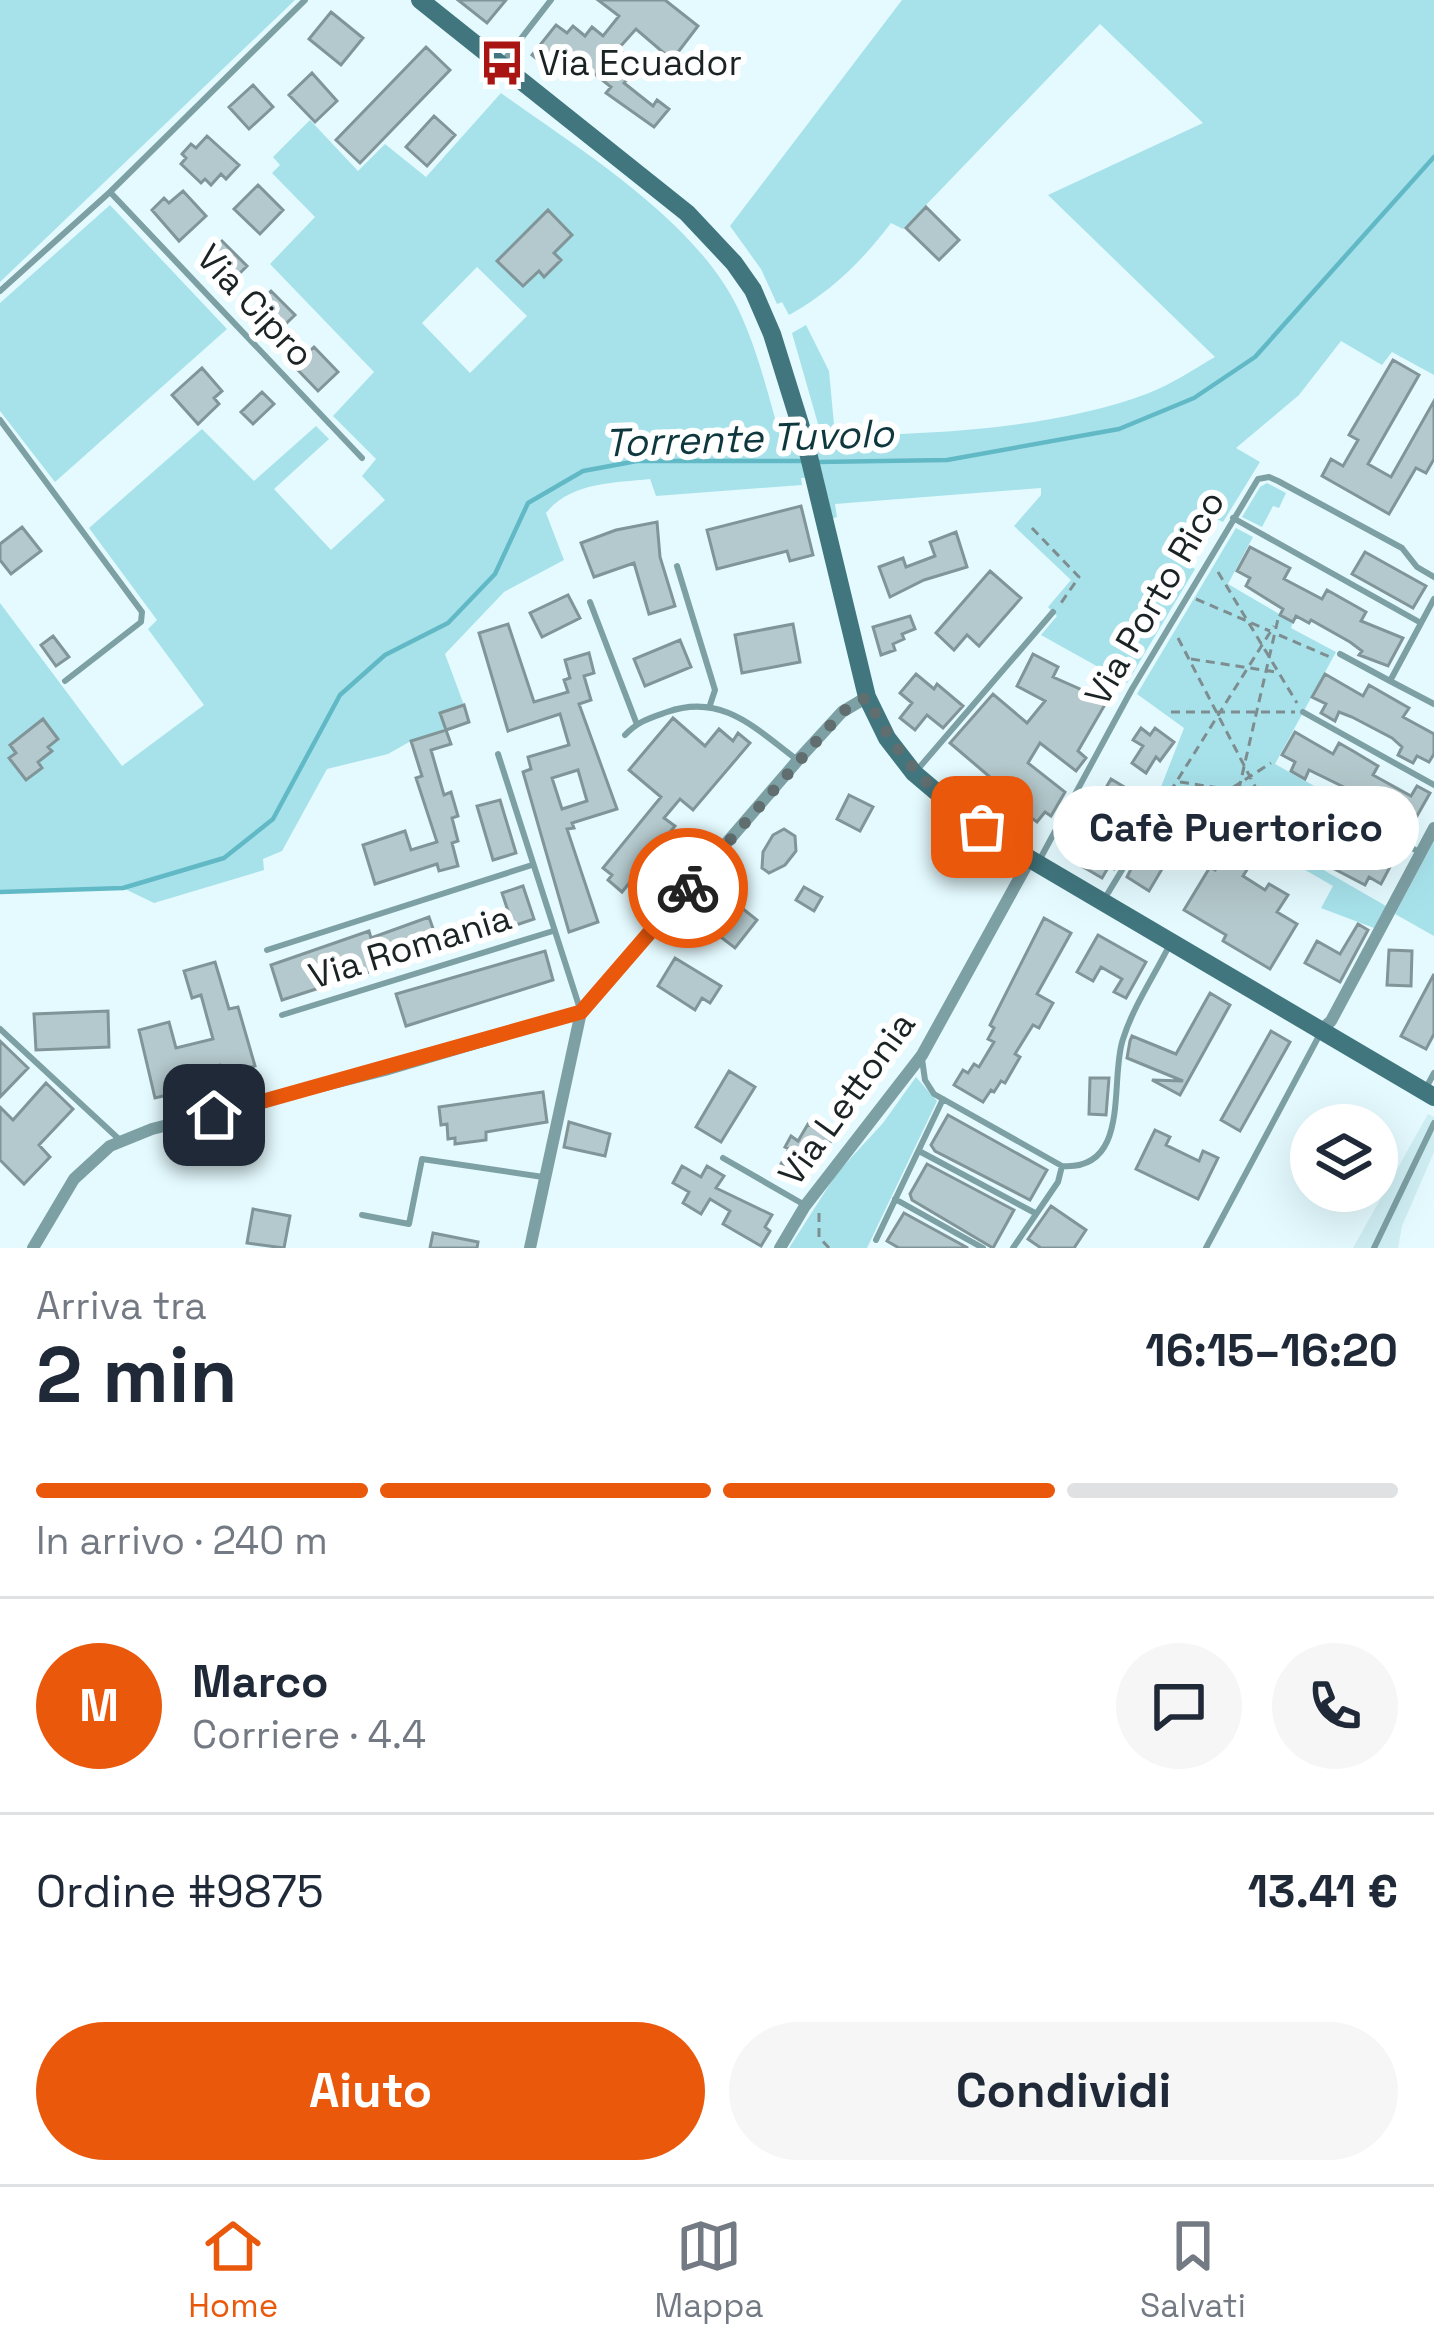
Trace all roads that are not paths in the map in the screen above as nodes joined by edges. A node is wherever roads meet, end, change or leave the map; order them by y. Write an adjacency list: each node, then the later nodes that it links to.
1 (305, 0): 5 (lane)
2 (420, 0): 4 (street)
3 (551, 0): 4 (lane)
4 (502, 63): 19 (street)
5 (110, 192): 6 (lane); 8 (lane, Via Cipro)
6 (0, 291)
7 (0, 421): 17 (lane)
8 (362, 458)
9 (1233, 518): 11 (lane, Via Porto Rico); 15 (lane); 33 (lane, Via Porto Rico)
10 (677, 566): 21 (lane)
11 (1434, 577)
12 (1434, 599): 15 (lane)
13 (590, 602): 23 (lane)
14 (1053, 612): 27 (lane)
15 (1421, 622): 18 (lane)
16 (1336, 656): 18 (lane)
17 (65, 681)
18 (1390, 681): 20 (lane)
19 (867, 697): 26 (street); 27 (street)
20 (1434, 704)
21 (710, 705): 23 (lane); 26 (lane)
22 (1303, 712): 28 (lane)
23 (636, 722): 24 (lane)
24 (626, 735)
25 (498, 754): 34 (lane)
26 (798, 760): 39 (street)
27 (914, 773): 33 (street)
28 (1434, 785)
29 (1339, 806): 31 (lane)
30 (1434, 829): 31 (street)
31 (1420, 854): 42 (street)
32 (1128, 860): 35 (lane)
33 (1033, 861): 35 (street); 43 (street, Via Lettonia)
34 (532, 865): 36 (lane); 38 (lane, Via Romania)
35 (1102, 902): 37 (street)
36 (553, 931): 39 (lane); 40 (lane, Via Romania)
37 (1171, 943): 42 (street); 50 (lane)
38 (267, 950)
39 (581, 1012): 47 (street); 51 (street)
40 (282, 1015)
41 (0, 1029): 47 (lane)
42 (1322, 1030): 44 (street); 62 (lane)
43 (922, 1055): 45 (lane); 53 (street, Via Lettonia)
44 (1431, 1087)
45 (943, 1099): 48 (lane); 50 (lane)
46 (1434, 1123): 63 (lane)
47 (121, 1142): 57 (street)
48 (919, 1151): 52 (lane); 54 (lane)
49 (723, 1158): 53 (lane)
50 (1062, 1166): 54 (lane)
51 (545, 1178): 55 (lane); 58 (street)
52 (895, 1199): 56 (lane); 60 (lane)
53 (812, 1206): 59 (street, Via Lettonia)
54 (1035, 1214): 61 (lane)
55 (362, 1215)
56 (876, 1240)
57 (33, 1248)
58 (530, 1248)
59 (780, 1248)
60 (983, 1248)
61 (1013, 1248)
62 (1206, 1248)
63 (1374, 1248)

